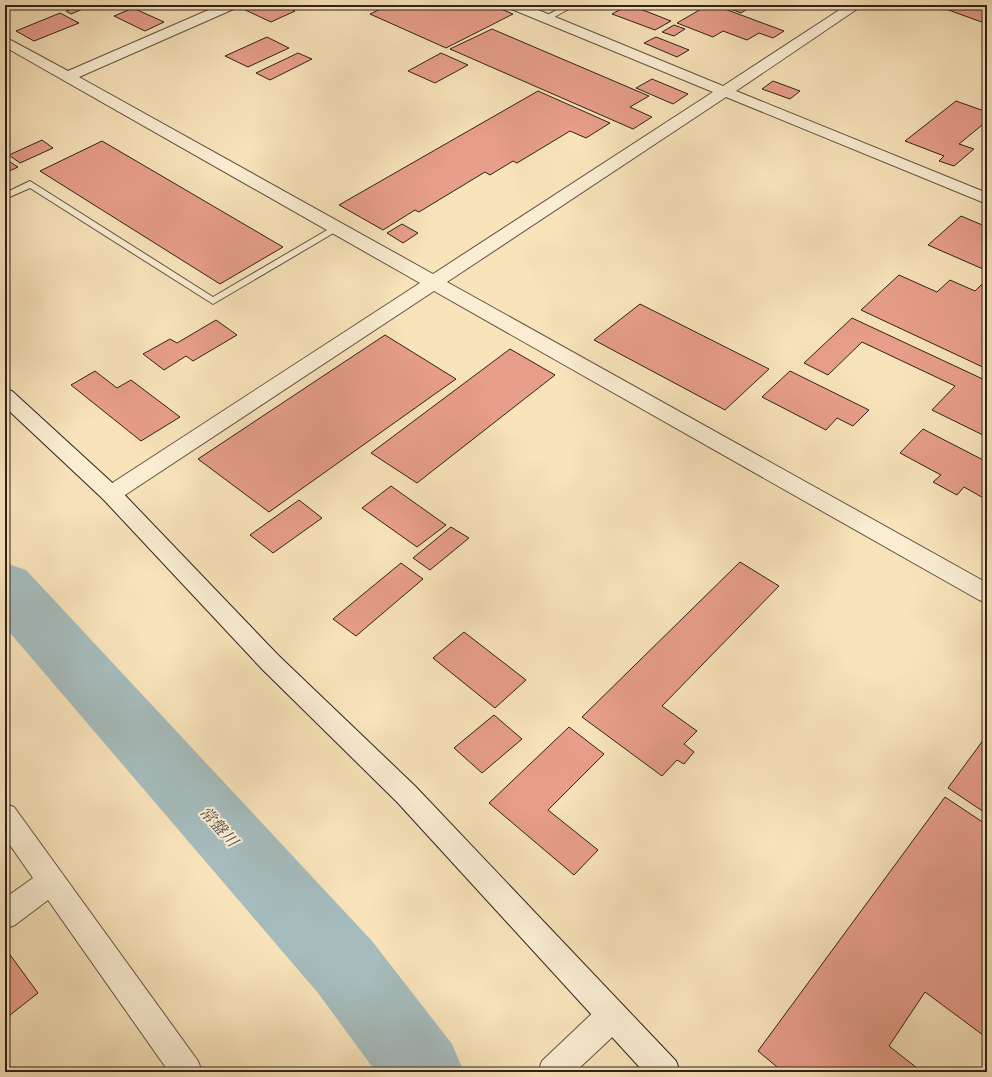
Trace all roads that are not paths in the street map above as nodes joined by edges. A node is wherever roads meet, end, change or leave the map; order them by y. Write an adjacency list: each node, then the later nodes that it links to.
1 (231, 5): 7 (street)
2 (514, 5): 5 (street)
3 (572, 5): 5 (lane)
4 (856, 5): 8 (street)
5 (546, 18): 8 (street)
6 (5, 41): 7 (street)
7 (68, 76): 11 (street)
8 (723, 92): 10 (street); 12 (street)
9 (5, 196): 11 (lane)
10 (987, 199)
11 (337, 228): 12 (street)
12 (434, 283): 14 (street); 15 (street)
13 (5, 396): 14 (street)
14 (111, 494): 19 (street)
15 (984, 586)
16 (5, 816): 17 (street)
17 (51, 881): 18 (street); 20 (street)
18 (5, 915)
19 (612, 1016): 21 (street); 22 (street)
20 (187, 1072)
21 (553, 1072)
22 (665, 1072)

